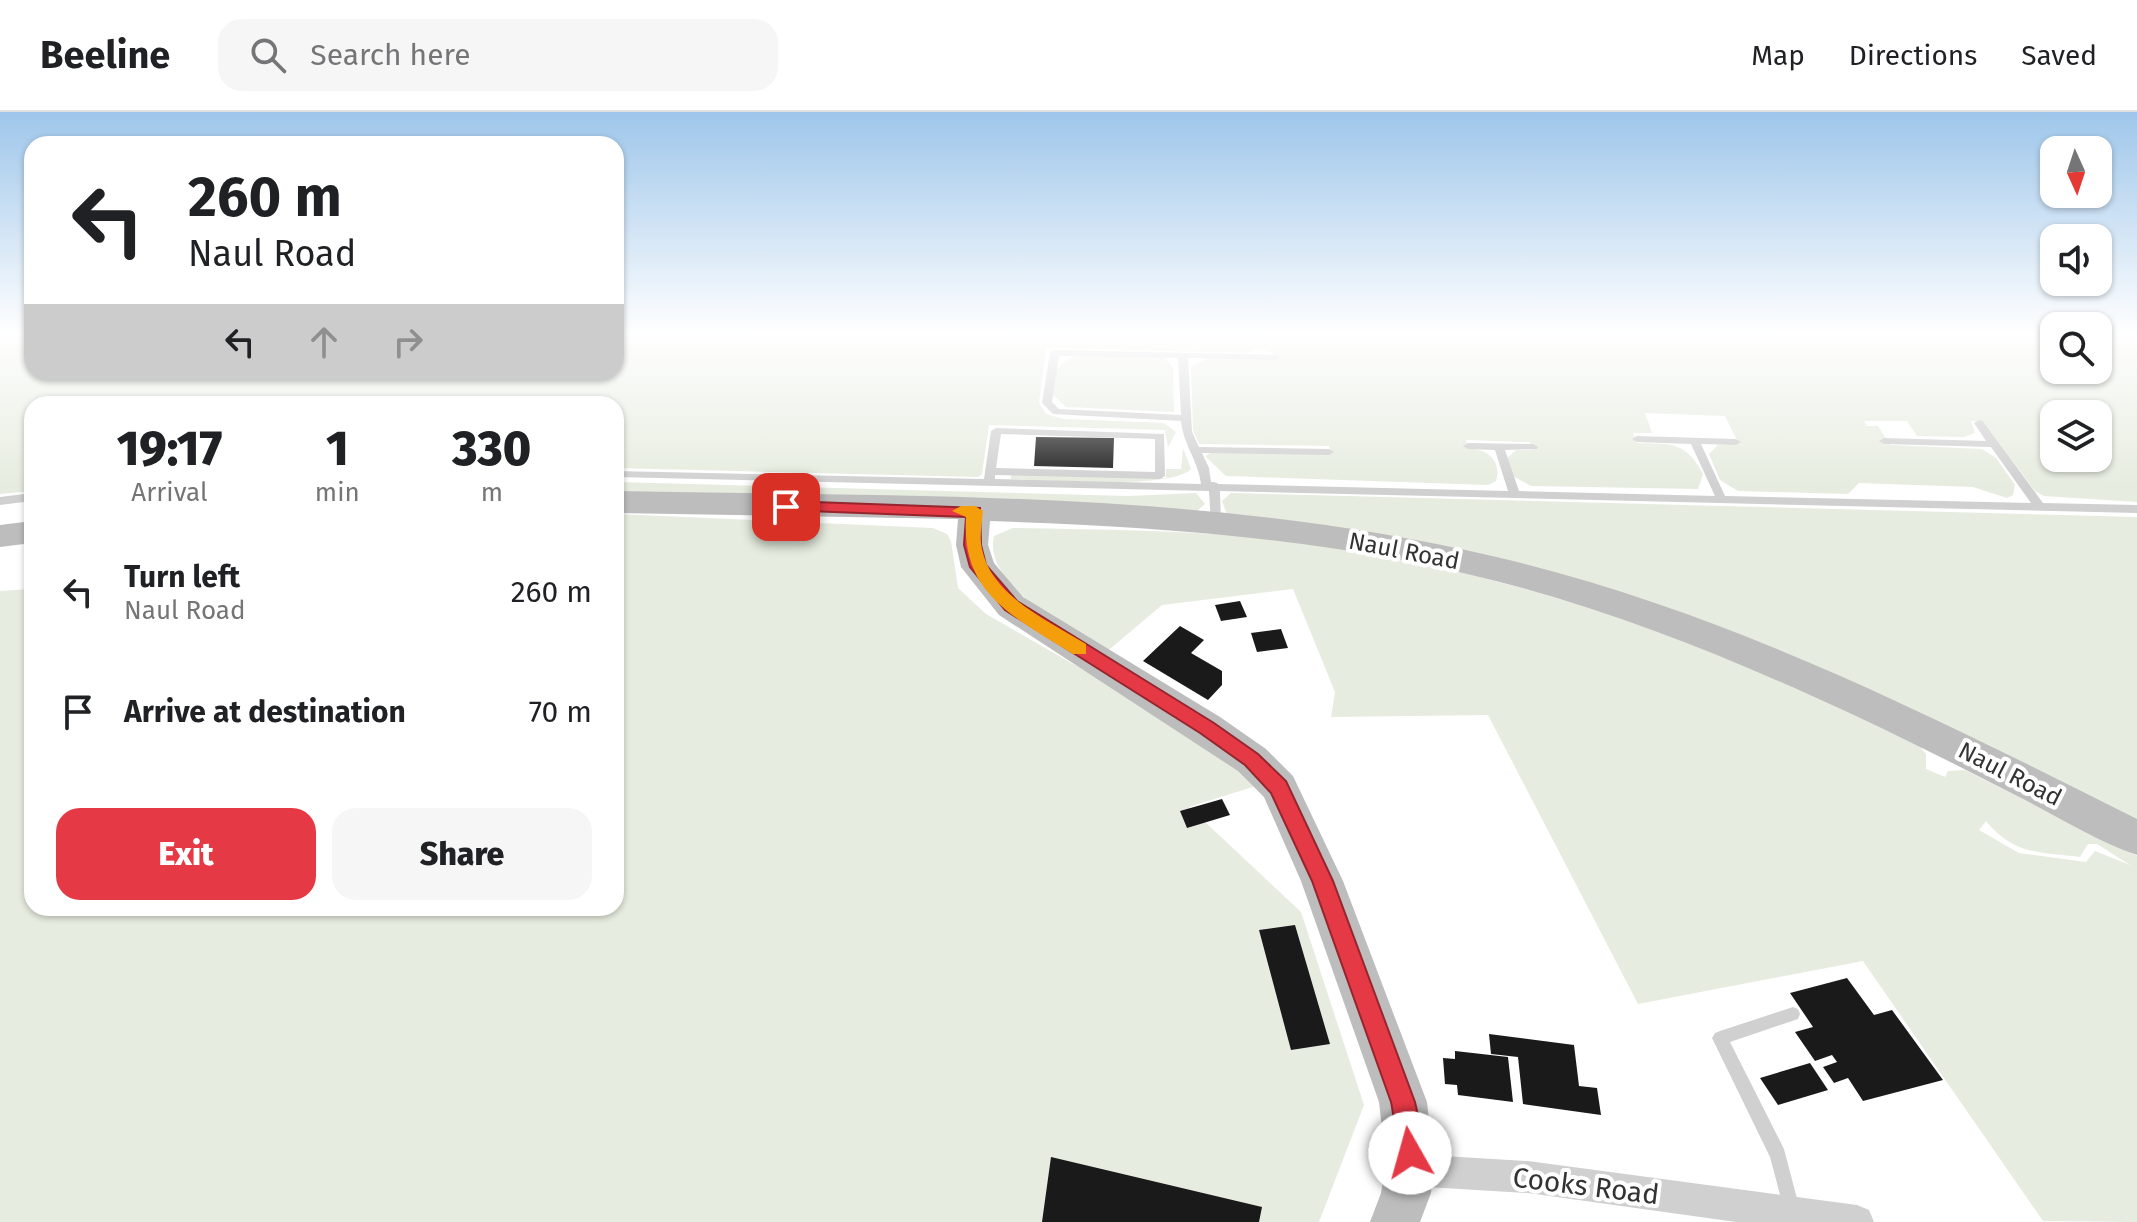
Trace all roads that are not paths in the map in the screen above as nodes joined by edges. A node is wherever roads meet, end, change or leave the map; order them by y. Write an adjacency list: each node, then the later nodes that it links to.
1 (1050, 384): 3 (lane)
2 (1184, 384): 3 (lane)
3 (1186, 418): 13 (lane)
4 (1979, 423): 9 (lane)
5 (1637, 439): 6 (lane)
6 (1694, 440): 8 (lane); 21 (lane)
7 (1884, 441): 9 (lane)
8 (1736, 442)
9 (1994, 444): 24 (lane)
10 (1468, 446): 11 (lane)
11 (1499, 447): 12 (lane); 18 (lane)
12 (1533, 447)
13 (1194, 450): 14 (lane); 17 (lane)
14 (1329, 452)
15 (990, 471): 15 (lane); 20 (lane)
16 (624, 475): 20 (lane)
17 (1210, 485): 18 (lane); 20 (lane); 26 (lane)
18 (1514, 492): 21 (lane)
19 (24, 498): 22 (lane)
20 (982, 498): 23 (street, Naul Road); 26 (street, Naul Road); 31 (street)
21 (1721, 498): 24 (lane)
22 (0, 501)
23 (624, 502)
24 (2039, 506): 25 (lane)
25 (2137, 509)
26 (1216, 524): 29 (street, Naul Road)
27 (24, 533): 28 (street)
28 (0, 536)
29 (2137, 838)
30 (1793, 1014): 32 (lane)
31 (1410, 1170): 32 (street, Cooks Road); 33 (street)
32 (1793, 1213): 34 (street, Cooks Road)
33 (1395, 1222)
34 (1857, 1222)

